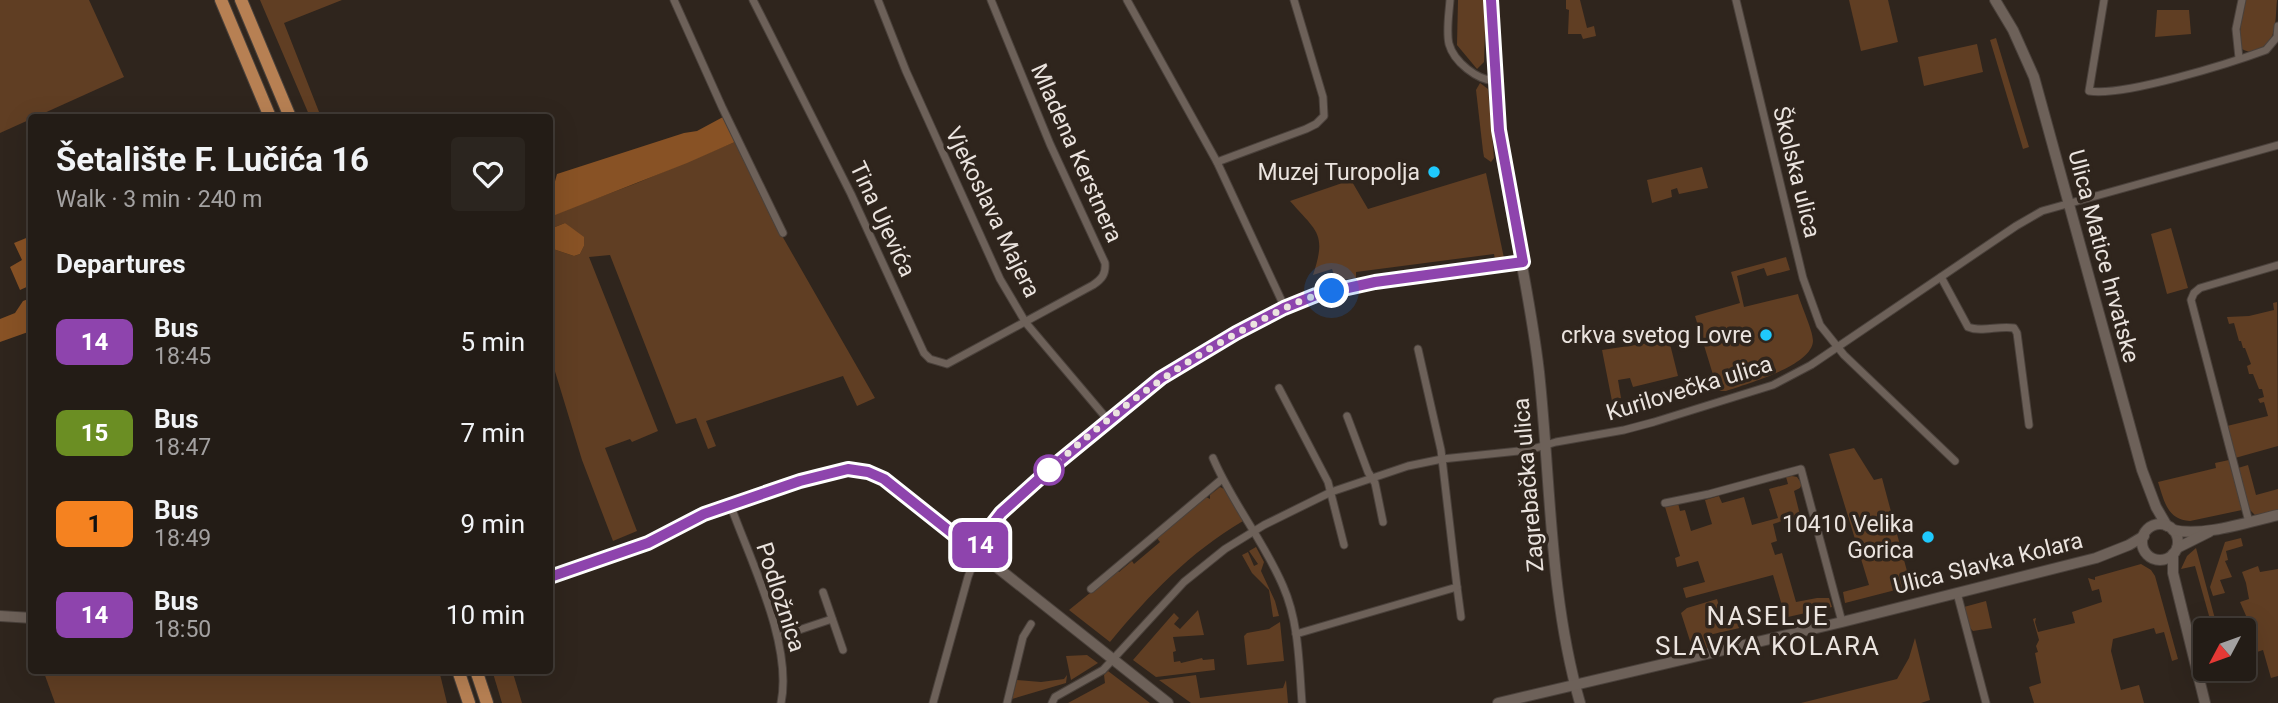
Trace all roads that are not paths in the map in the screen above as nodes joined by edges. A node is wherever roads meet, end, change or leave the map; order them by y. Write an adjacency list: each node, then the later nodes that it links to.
1 (221, 0): 18 (main road)
2 (241, 0): 19 (main road)
3 (674, 0): 23 (street)
4 (753, 0): 28 (street, Tina Ujevića)
5 (878, 0): 28 (street, Vjekoslava Majera)
6 (991, 0): 28 (street, Mladena Kerstnera)
7 (1127, 0): 21 (street)
8 (1294, 0): 21 (street)
9 (1450, 0): 17 (street)
10 (1491, 0): 17 (main road, Zagrebačka ulica)
11 (1736, 0): 29 (street, Školska ulica)
12 (1995, 0): 22 (main road, Ulica Matice hrvatske)
13 (2104, 0): 16 (street)
14 (2242, 0): 16 (street)
15 (2278, 26): 16 (street)
16 (2239, 58)
17 (1494, 80): 24 (main road, Zagrebačka ulica)
18 (269, 114)
19 (289, 114)
20 (2278, 145): 22 (street, Kurilovečka ulica)
21 (1217, 162): 27 (street)
22 (2068, 202): 26 (street, Kurilovečka ulica); 47 (main road, Ulica Matice hrvatske)
23 (783, 233)
24 (1523, 262): 27 (street); 35 (main road, Zagrebačka ulica)
25 (2278, 265): 46 (street)
26 (1941, 277): 29 (street, Kurilovečka ulica); 34 (street)
27 (1284, 308): 33 (street)
28 (1026, 323): 33 (street, Vjekoslava Majera)
29 (1836, 347): 35 (street, Kurilovečka ulica); 38 (street)
30 (1418, 349): 37 (street)
31 (1279, 388): 41 (street)
32 (1347, 416): 39 (street)
33 (1108, 420): 53 (street)
34 (2029, 425)
35 (1544, 445): 37 (street, Kurilovečka ulica); 73 (main road, Zagrebačka ulica)
36 (1213, 458): 40 (street)
37 (1443, 460): 39 (street, Kurilovečka ulica); 57 (street)
38 (1955, 461)
39 (1372, 477): 41 (street, Kurilovečka ulica); 45 (street)
40 (1222, 480): 49 (street); 58 (street)
41 (1331, 492): 49 (street, Kurilovečka ulica); 51 (street)
42 (1664, 503): 65 (street)
43 (730, 504): 53 (main road); 56 (main road); 68 (street, Podložnica)
44 (2278, 515): 46 (main road)
45 (1383, 522)
46 (2249, 522): 48 (main road)
47 (2170, 528): 48 (main road); 50 (main road); 52 (main road)
48 (2215, 529): 52 (main road)
49 (1254, 531): 67 (street); 70 (street, Kurilovečka ulica)
50 (2144, 536): 54 (main road); 55 (main road, Ulica Slavka Kolara)
51 (1344, 545)
52 (2175, 551): 54 (main road); 85 (main road)
53 (977, 553): 70 (main road); 77 (street)
54 (2146, 553): 55 (main road, Ulica Slavka Kolara)
55 (2104, 556): 60 (main road, Ulica Slavka Kolara)
56 (553, 576)
57 (1457, 587): 62 (street); 67 (street)
58 (1091, 589)
59 (823, 592): 64 (street)
60 (1957, 593): 65 (main road, Ulica Slavka Kolara); 84 (street)
61 (0, 616): 63 (main road)
62 (1461, 617)
63 (28, 618)
64 (832, 619): 68 (street); 69 (street)
65 (1842, 622): 73 (main road, Ulica Slavka Kolara)
66 (1031, 624): 78 (street)
67 (1296, 634): 81 (street)
68 (778, 637): 76 (street, Podložnica)
69 (843, 650)
70 (1113, 660): 79 (street, Kurilovečka ulica); 80 (main road)
71 (459, 674): 74 (main road)
72 (477, 674): 75 (main road)
73 (1575, 686): 82 (main road, Ulica Slavka Kolara); 83 (main road, Zagrebačka ulica)
74 (468, 703)
75 (487, 703)
76 (781, 703)
77 (933, 703)
78 (1007, 703)
79 (1052, 703)
80 (1168, 703)
81 (1303, 703)
82 (1499, 703)
83 (1580, 703)
84 (1986, 703)
85 (2205, 703)

